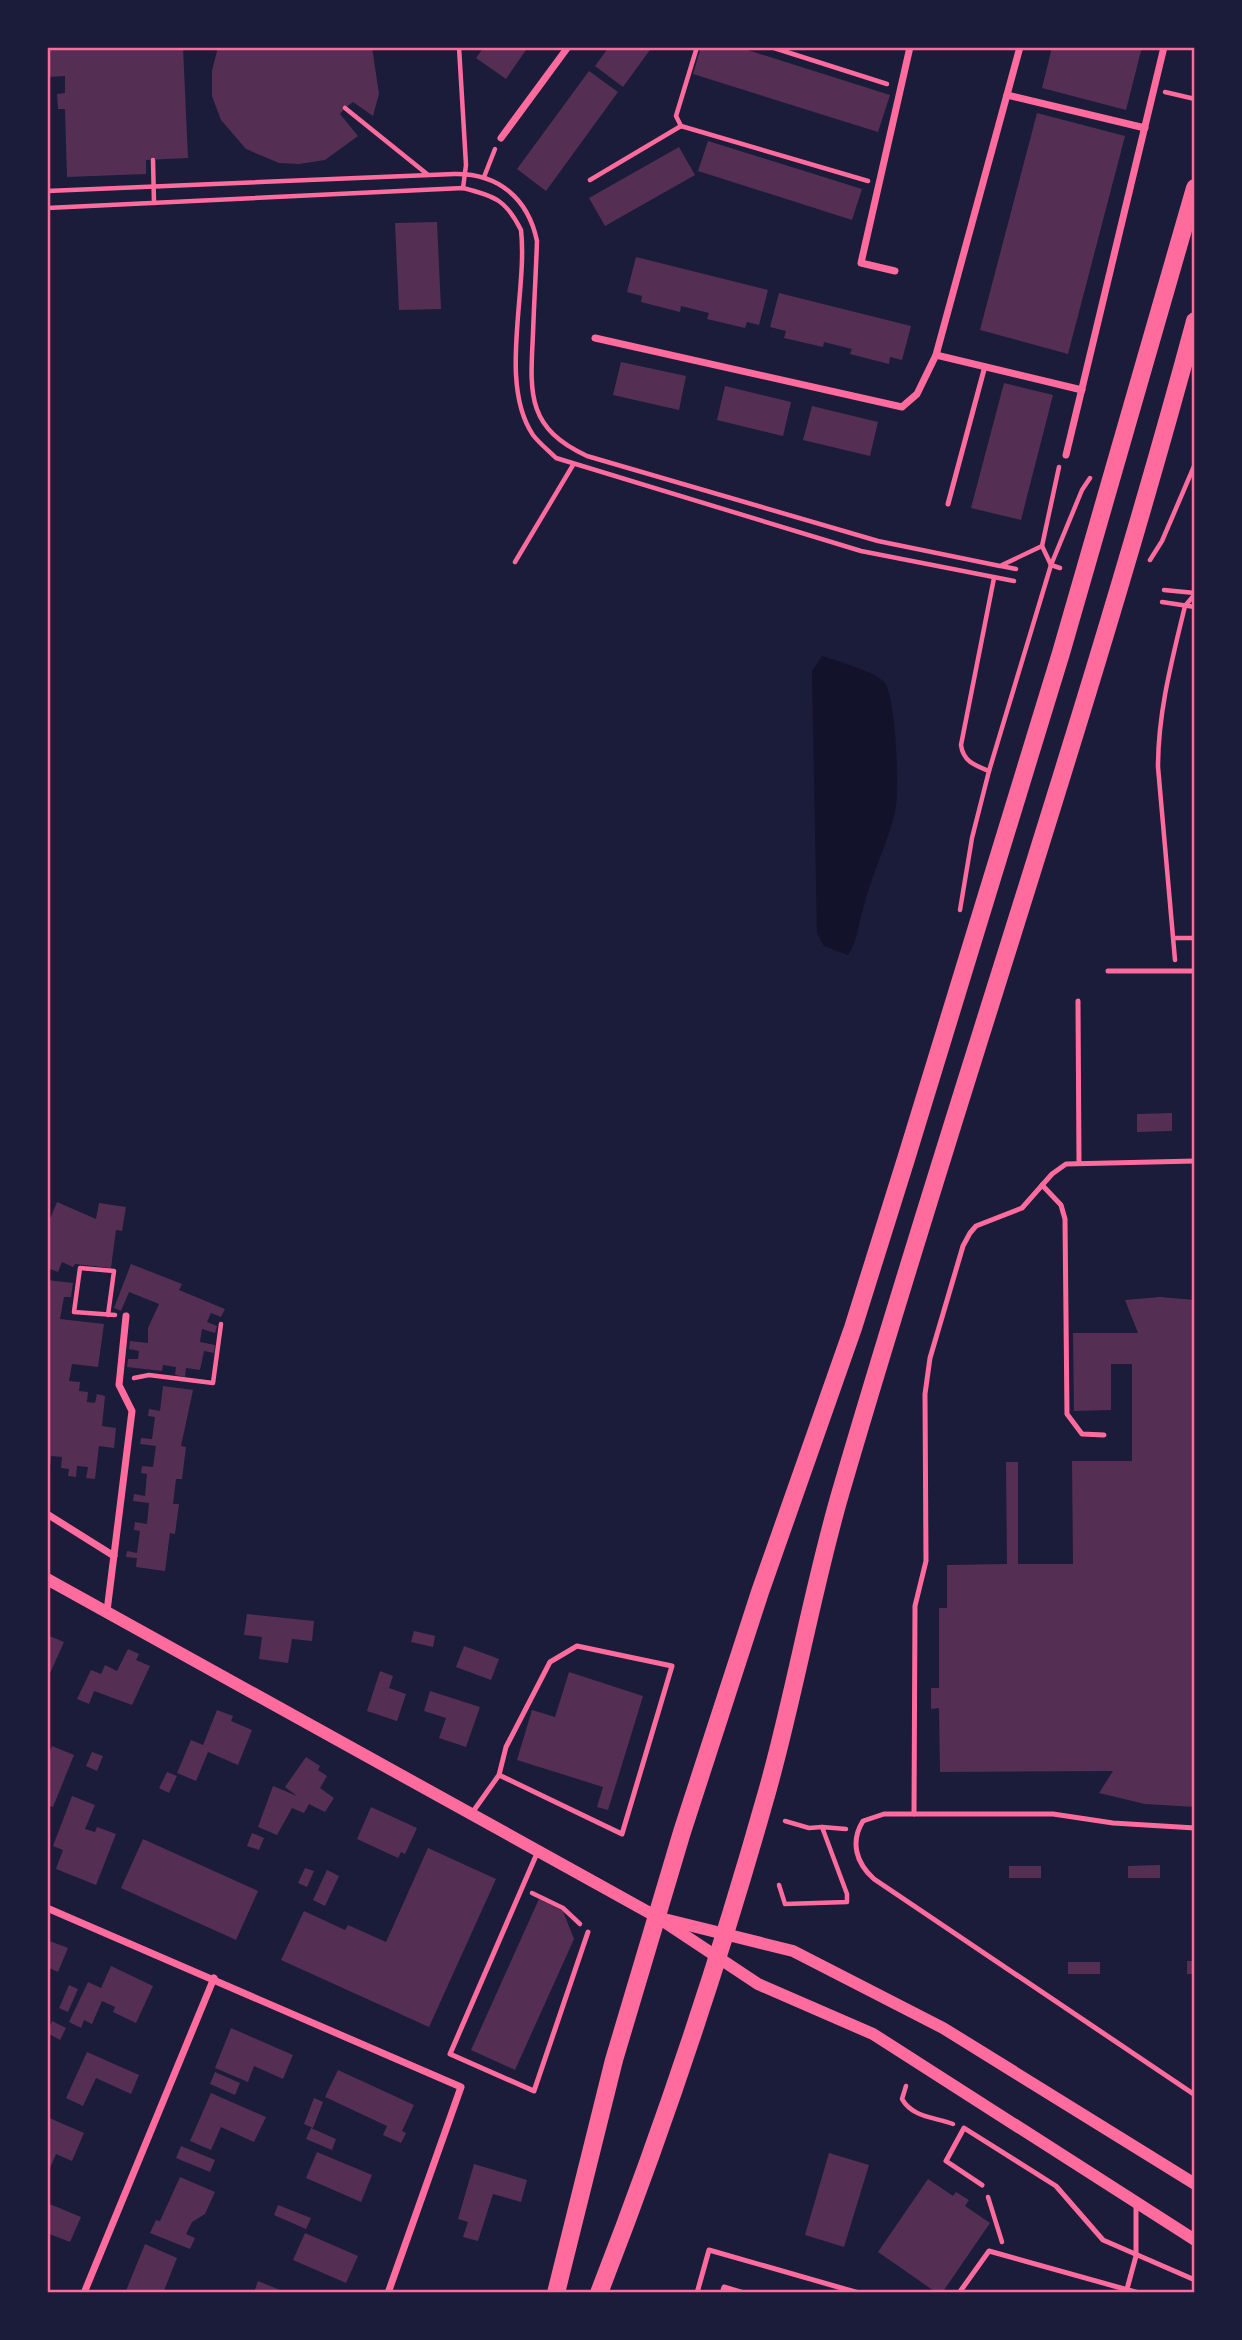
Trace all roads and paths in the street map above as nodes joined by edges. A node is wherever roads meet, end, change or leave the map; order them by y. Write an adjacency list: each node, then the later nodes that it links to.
1 (459, 47): 17 (path)
2 (568, 47): 15 (street)
3 (697, 47): 13 (path)
4 (771, 47): 8 (path)
5 (910, 47): 8 (street)
6 (1020, 47): 10 (street)
7 (1164, 47): 9 (street)
8 (901, 88): 21 (street)
9 (1154, 90): 11 (path); 14 (street)
10 (1007, 95): 14 (street); 31 (street)
11 (1195, 99)
12 (345, 108): 18 (path)
13 (681, 126): 20 (path); 21 (path)
14 (1145, 128): 33 (street)
15 (501, 138): 19 (path)
16 (153, 160): 22 (path)
17 (465, 174): 18 (path); 19 (path); 23 (path)
18 (428, 175): 22 (path)
19 (484, 177): 42 (path)
20 (590, 180)
21 (879, 184): 28 (street)
22 (154, 187): 25 (path); 26 (path)
23 (463, 188): 26 (path); 36 (path)
24 (1195, 188): 81 (main road)
25 (47, 191)
26 (154, 203): 27 (path)
27 (47, 208)
28 (895, 271)
29 (1195, 321): 82 (main road)
30 (595, 338): 31 (street)
31 (936, 355): 32 (street)
32 (985, 366): 33 (street); 37 (lane)
33 (1082, 390): 34 (street)
34 (1066, 454): 38 (path)
35 (1195, 464): 40 (path)
36 (573, 465): 39 (path); 45 (path)
37 (948, 504)
38 (1042, 546): 41 (path); 42 (path)
39 (514, 562)
40 (1147, 564)
41 (1051, 565): 43 (path); 52 (path)
42 (1000, 566): 44 (path)
43 (1060, 568)
44 (1016, 569)
45 (994, 578): 46 (path); 52 (path)
46 (1014, 581)
47 (1164, 590): 48 (path)
48 (1195, 594): 50 (path)
49 (1162, 602): 50 (path)
50 (1185, 606): 51 (path); 54 (path)
51 (1195, 607)
52 (989, 771): 53 (path)
53 (960, 923)
54 (1195, 939)
55 (1108, 971): 56 (lane)
56 (1195, 971)
57 (1078, 1001): 59 (lane)
58 (1195, 1161): 59 (lane)
59 (1079, 1162): 60 (lane)
60 (1042, 1185): 65 (lane); 72 (lane)
61 (108, 1315): 61 (path); 62 (path)
62 (126, 1316): 64 (street)
63 (220, 1324): 64 (path)
64 (119, 1380): 67 (street)
65 (1104, 1434)
66 (47, 1514): 67 (street)
67 (114, 1556): 69 (street)
68 (47, 1578): 69 (street)
69 (107, 1611): 71 (street)
70 (499, 1774): 70 (lane); 71 (lane)
71 (472, 1813): 77 (street)
72 (914, 1814): 75 (lane); 76 (lane)
73 (785, 1821): 74 (path)
74 (822, 1828): 76 (path); 78 (path)
75 (1195, 1828)
76 (857, 1830): 87 (lane)
77 (538, 1851): 79 (lane); 81 (street)
78 (779, 1885)
79 (522, 1888): 83 (path); 83 (lane)
80 (47, 1909): 85 (street)
81 (657, 1917): 82 (street); 84 (street); 99 (main road)
82 (724, 1931): 84 (main road); 89 (street)
83 (588, 1932)
84 (717, 1957): 91 (street); 100 (main road)
85 (214, 1978): 97 (street); 98 (street)
86 (906, 2086): 88 (path)
87 (1195, 2095)
88 (964, 2128): 90 (lane); 94 (lane)
89 (1195, 2183)
90 (982, 2185): 93 (path)
91 (1136, 2200): 92 (street); 94 (lane)
92 (1195, 2240)
93 (1006, 2256): 96 (lane); 105 (lane)
94 (1136, 2256): 95 (lane); 96 (lane)
95 (1195, 2280)
96 (1126, 2289): 106 (lane)
97 (84, 2293)
98 (388, 2293)
99 (556, 2293)
100 (598, 2293)
101 (696, 2293): 104 (lane)
102 (722, 2293): 103 (lane)
103 (744, 2293)
104 (859, 2293)
105 (959, 2293)
106 (1139, 2293)

